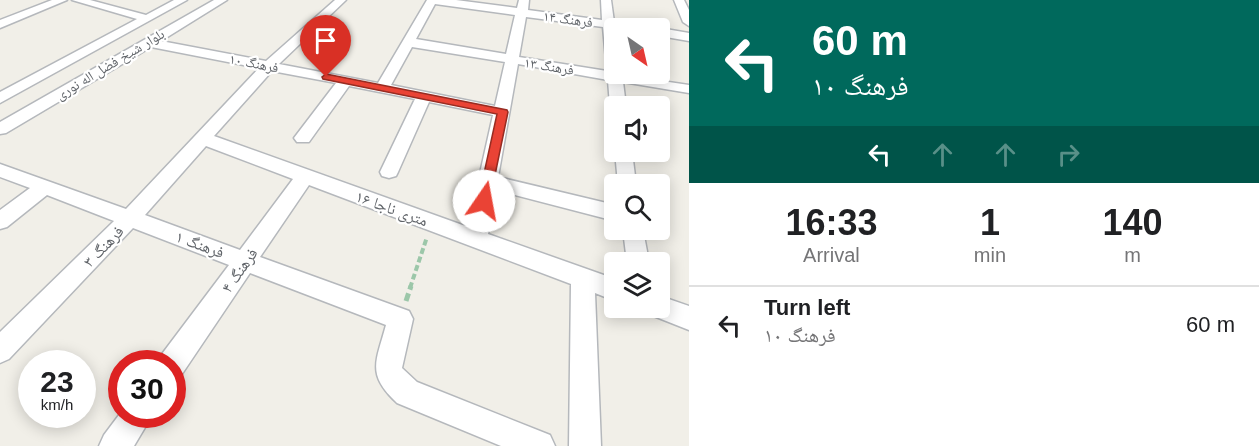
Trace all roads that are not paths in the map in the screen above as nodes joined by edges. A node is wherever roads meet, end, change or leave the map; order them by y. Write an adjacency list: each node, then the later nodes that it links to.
1 (62, 0): 13 (street)
2 (77, 0): 11 (street)
3 (182, 0): 11 (street, بلوار شیخ فضل اله نوری)
4 (222, 0): 17 (street, بلوار شیخ فضل اله نوری)
5 (340, 0): 20 (street, فرهنگ ۳)
6 (433, 0): 9 (street, فرهنگ ۱۴); 18 (street)
7 (606, 0): 12 (street)
8 (679, 0): 10 (street)
9 (522, 6): 14 (street, فرهنگ ۱۴); 19 (street)
10 (688, 16)
11 (146, 18): 27 (street, بلوار شیخ فضل اله نوری)
12 (607, 18)
13 (0, 24)
14 (604, 24)
15 (670, 34): 16 (street)
16 (689, 37)
17 (147, 42): 20 (street, فرهنگ ۱۰); 29 (street, بلوار شیخ فضل اله نوری)
18 (408, 42): 19 (street, فرهنگ ۱۳); 24 (street)
19 (512, 59): 21 (street, فرهنگ ۱۳); 28 (street)
20 (269, 66): 22 (street, فرهنگ ۱۰); 30 (street, فرهنگ ۳)
21 (604, 74)
22 (345, 81): 24 (street, فرهنگ ۱۰); 31 (street)
23 (660, 84): 25 (street, فرهنگ ۱۳)
24 (382, 88): 26 (street, فرهنگ ۱۰)
25 (689, 89)
26 (424, 97): 28 (street, فرهنگ ۱۰); 33 (street)
27 (0, 98)
28 (503, 112): 35 (street)
29 (0, 129)
30 (202, 138): 34 (street, ۱۶ متری ناجا); 38 (street, فرهنگ ۳)
31 (303, 138)
32 (0, 170): 36 (street, فرهنگ ۱)
33 (389, 172)
34 (305, 176): 40 (street, ۱۶ متری ناجا); 41 (street, فرهنگ ۴)
35 (488, 181): 37 (street); 40 (street)
36 (45, 187): 38 (street, فرهنگ ۱); 39 (street)
37 (604, 210)
38 (130, 218): 41 (street, فرهنگ ۱); 46 (street, فرهنگ ۳)
39 (0, 221)
40 (476, 239): 42 (street, ۱۶ متری ناجا)
41 (245, 261): 47 (street, فرهنگ ۴); 50 (street, فرهنگ ۱)
42 (583, 279): 43 (street, ۱۶ متری ناجا); 51 (street)
43 (604, 286)
44 (670, 311): 45 (street)
45 (689, 318)
46 (0, 350)
47 (182, 350)
48 (128, 428): 49 (street)
49 (115, 446)
50 (539, 446)
51 (585, 446)

